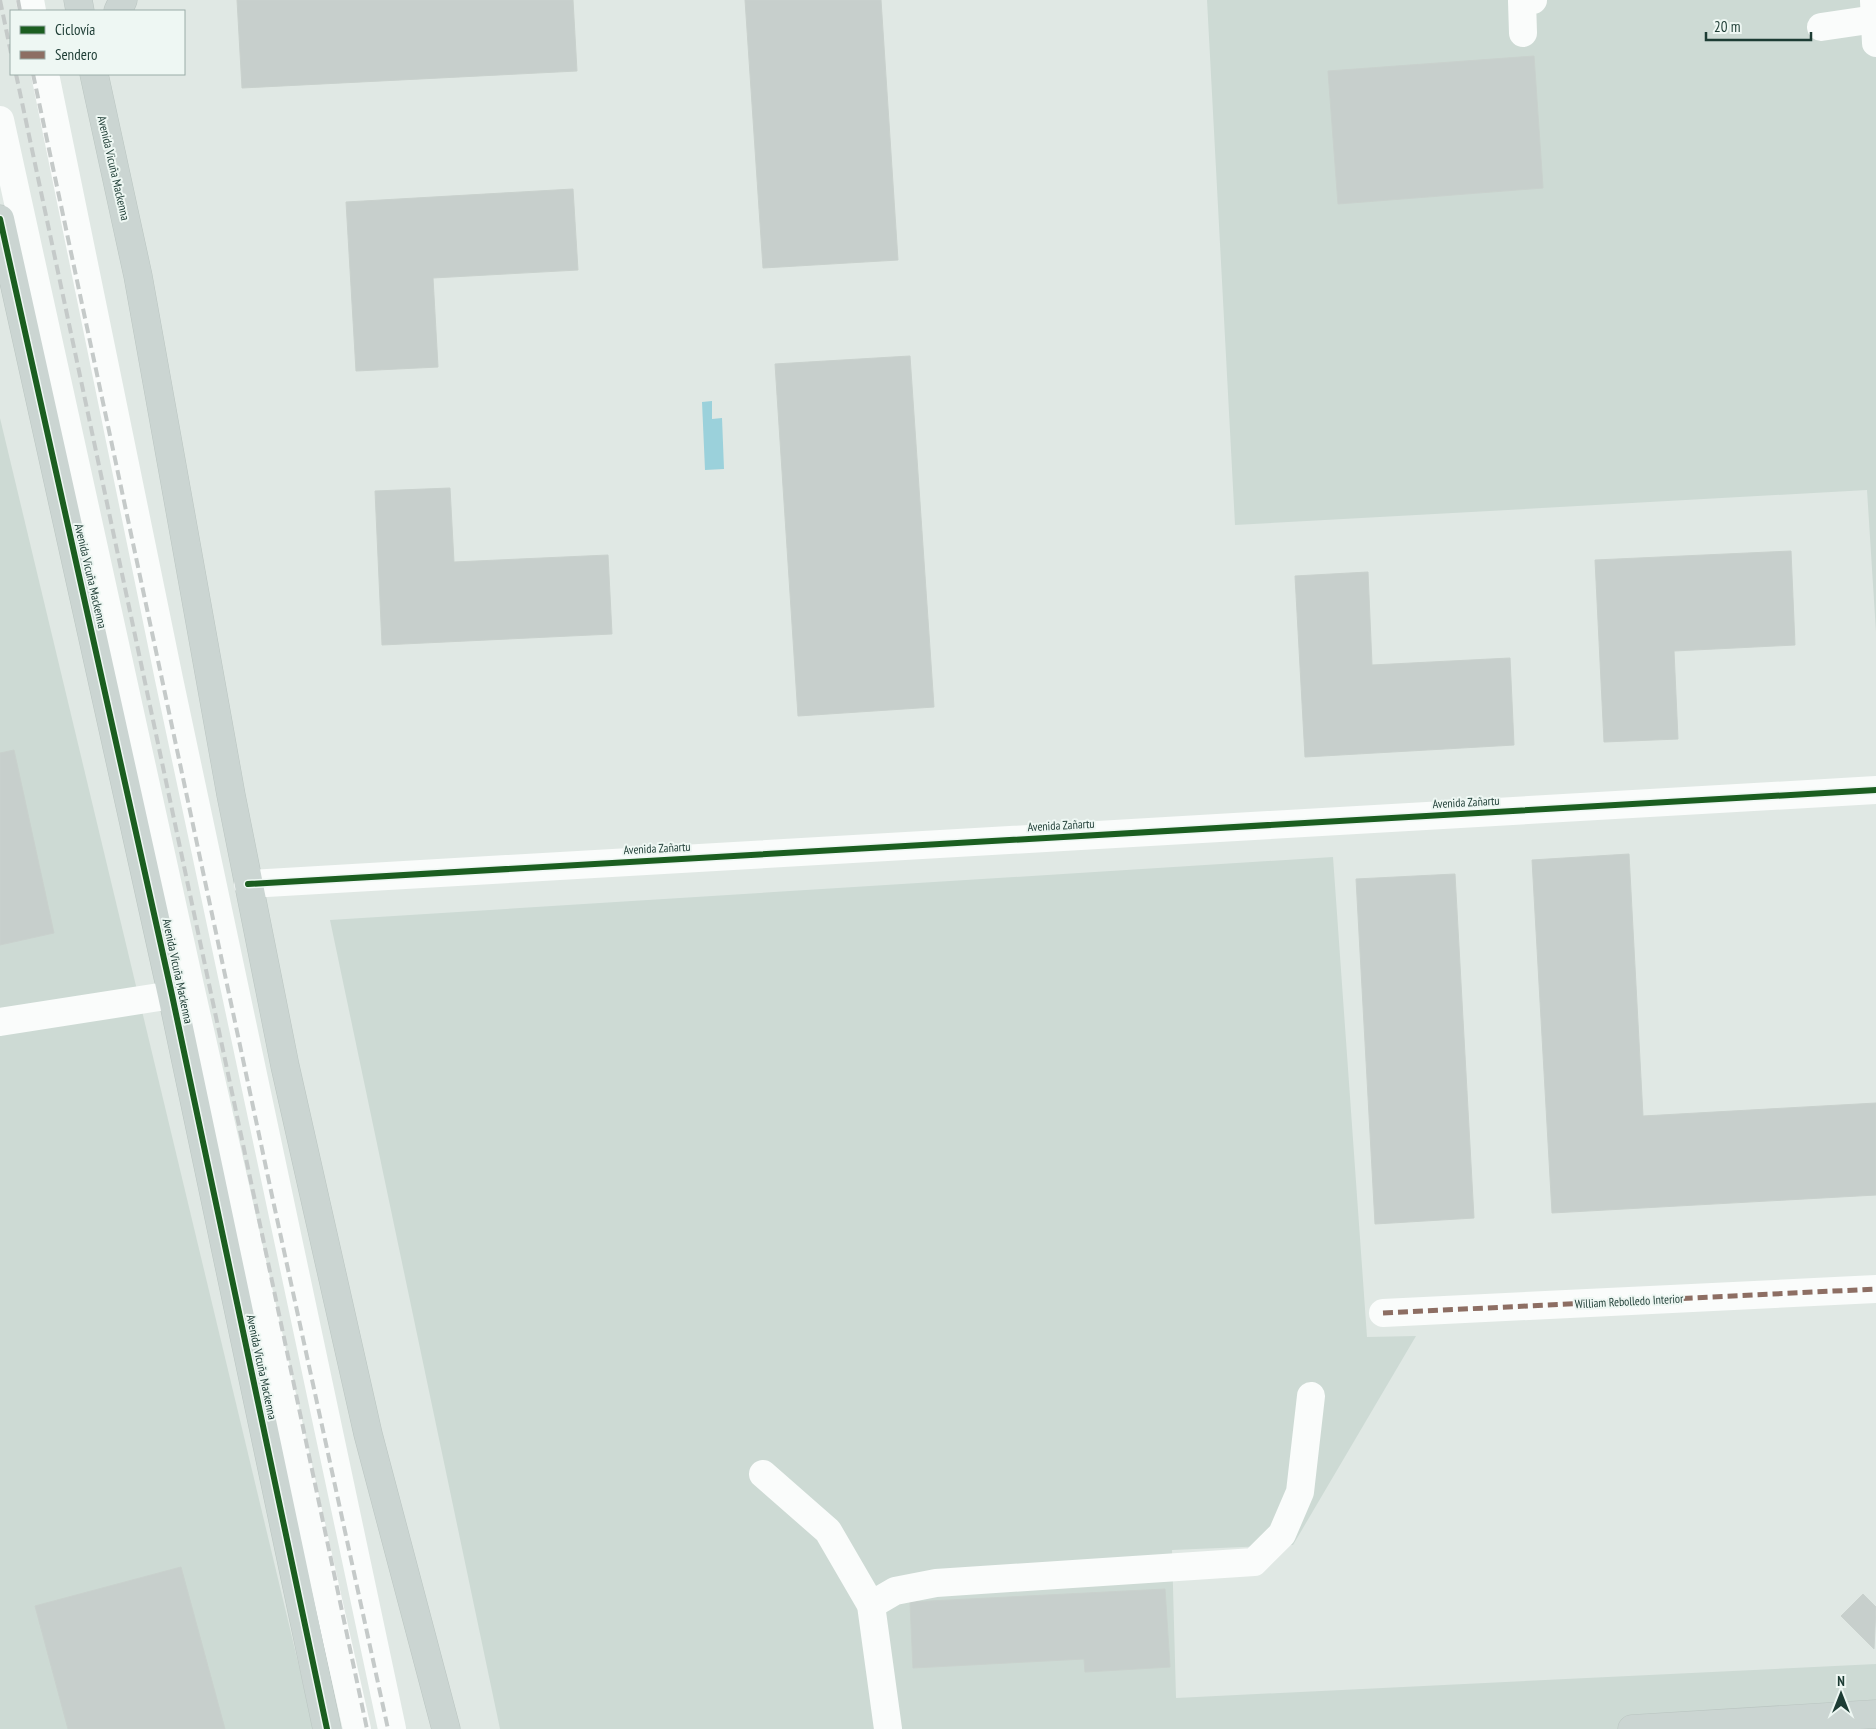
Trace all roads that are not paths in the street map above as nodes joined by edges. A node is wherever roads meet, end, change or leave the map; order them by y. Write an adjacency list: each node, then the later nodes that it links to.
1 (1533, 0): 4 (street)
2 (1875, 21): 3 (street)
3 (1821, 27)
4 (1523, 33)
5 (45, 75): 25 (street)
6 (94, 75): 8 (main road, Avenida Vicuña Mackenna)
7 (106, 75): 8 (main road)
8 (102, 110): 12 (main road, Avenida Vicuña Mackenna)
9 (0, 120): 24 (street)
10 (0, 220): 13 (main road, Avenida Vicuña Mackenna)
11 (1876, 790): 12 (street, Avenida Zañartu)
12 (248, 884): 26 (main road, Avenida Vicuña Mackenna)
13 (172, 995): 14 (street); 23 (main road, Avenida Vicuña Mackenna)
14 (0, 1022)
15 (1876, 1289): 16 (street, William Rebolledo Interior)
16 (1383, 1313)
17 (1311, 1396): 19 (street)
18 (763, 1474): 19 (street)
19 (871, 1605): 27 (street)
20 (1876, 1714): 21 (main road)
21 (1726, 1726): 22 (main road)
22 (1670, 1728): 28 (main road)
23 (327, 1729)
24 (357, 1729)
25 (392, 1729)
26 (446, 1729)
27 (888, 1729)
28 (1632, 1729)

